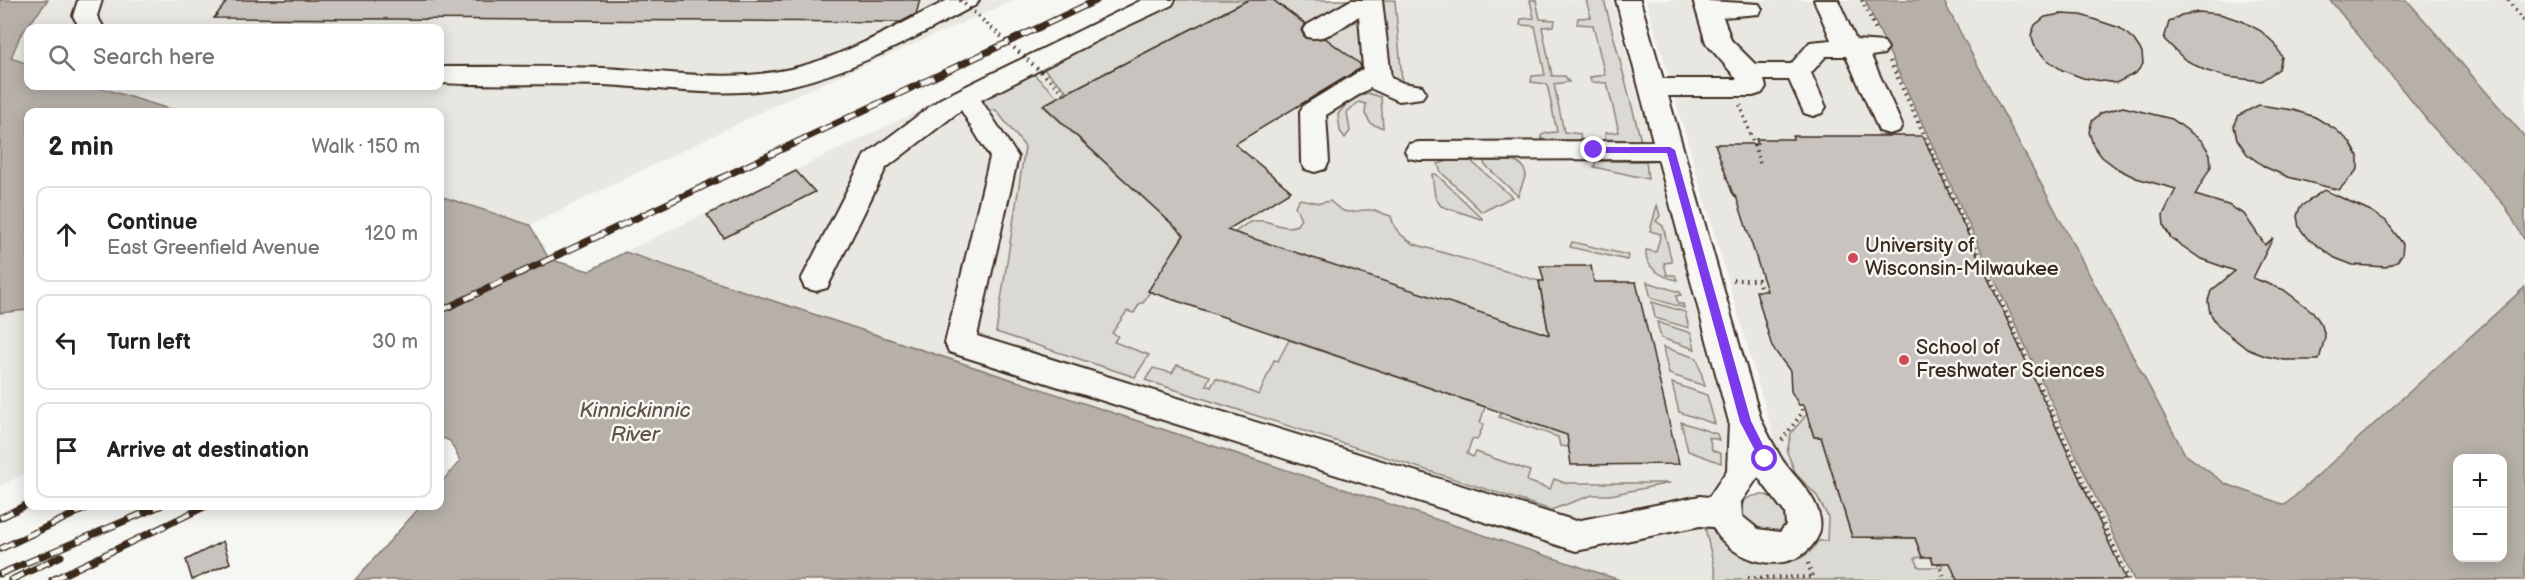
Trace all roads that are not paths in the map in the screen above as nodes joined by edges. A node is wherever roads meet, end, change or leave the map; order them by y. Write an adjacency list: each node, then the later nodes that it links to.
1 (90, 0): 9 (street)
2 (967, 0): 15 (street)
3 (1163, 0): 18 (street)
4 (1369, 0): 10 (street); 14 (street)
5 (1628, 0): 16 (street)
6 (1826, 0): 11 (street)
7 (1706, 4): 8 (street); 12 (street)
8 (1750, 9)
9 (90, 24)
10 (1316, 31)
11 (1869, 48): 13 (street); 20 (street)
12 (1748, 72): 13 (street); 16 (street)
13 (1798, 72): 19 (street)
14 (1376, 73): 17 (street); 23 (street)
15 (444, 75)
16 (1653, 88): 21 (street)
17 (1413, 92)
18 (966, 97): 24 (street); 26 (street)
19 (1813, 107)
20 (1889, 125)
21 (1670, 150): 22 (street); 25 (street)
22 (1419, 151)
23 (1315, 162)
24 (816, 280)
25 (1745, 422): 26 (street); 26 (street)
26 (1725, 513)

